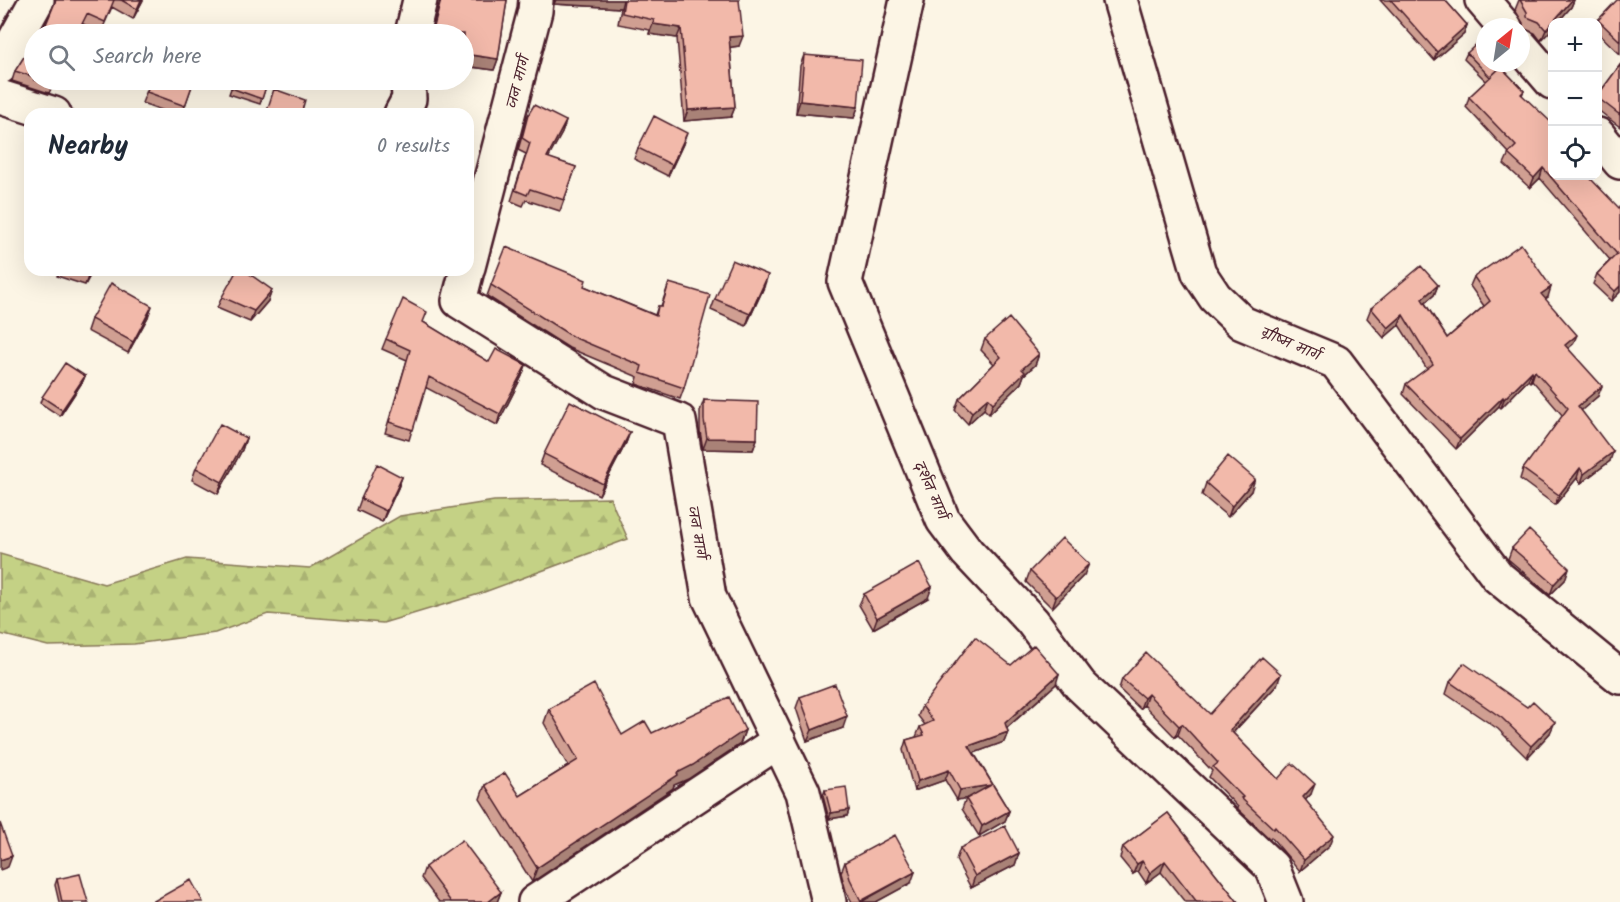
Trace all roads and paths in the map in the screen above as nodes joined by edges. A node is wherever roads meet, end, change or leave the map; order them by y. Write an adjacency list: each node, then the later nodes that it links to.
1 (37, 0): 10 (street)
2 (420, 0): 8 (street)
3 (536, 0): 18 (street, जन मार्ग)
4 (907, 0): 24 (street, दर्शन मार्ग)
5 (1120, 0): 20 (street, ग्रीष्म मार्ग)
6 (1482, 0): 7 (street)
7 (1497, 18)
8 (414, 24)
9 (1530, 56): 11 (street)
10 (0, 67)
11 (1548, 77)
12 (409, 90): 15 (street)
13 (0, 97): 14 (street)
14 (35, 108)
15 (404, 108)
16 (1602, 140): 17 (street)
17 (1620, 162)
18 (474, 246)
19 (466, 276): 21 (street, जन मार्ग)
20 (1620, 677)
21 (779, 741): 22 (street); 23 (street, जन मार्ग)
22 (535, 902)
23 (829, 902)
24 (1286, 902)

